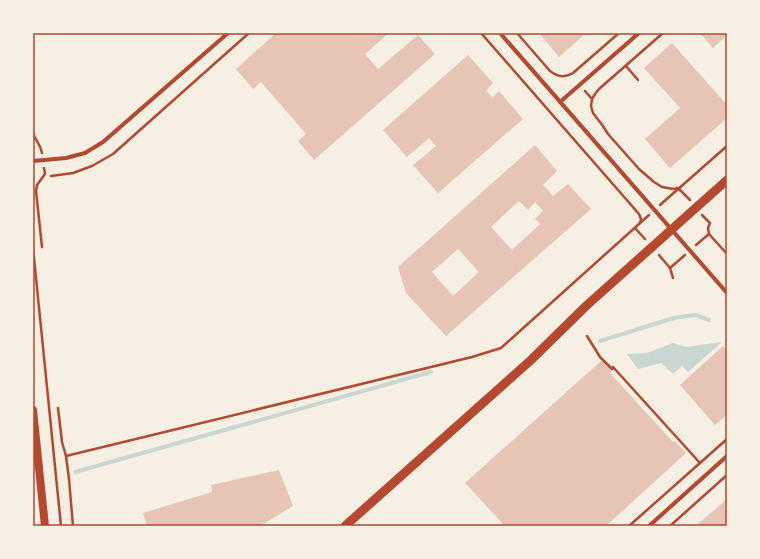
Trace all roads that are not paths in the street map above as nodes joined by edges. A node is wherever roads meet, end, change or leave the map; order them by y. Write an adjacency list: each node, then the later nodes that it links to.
1 (228, 33): 5 (street)
2 (500, 33): 4 (street)
3 (639, 33): 4 (street)
4 (560, 102): 7 (street)
5 (33, 161)
6 (727, 180): 7 (main road)
7 (672, 230): 9 (street); 14 (main road)
8 (33, 248): 13 (lane)
9 (727, 292)
10 (33, 410): 12 (main road)
11 (727, 456): 15 (street)
12 (44, 526)
13 (61, 526)
14 (345, 526)
15 (649, 526)

